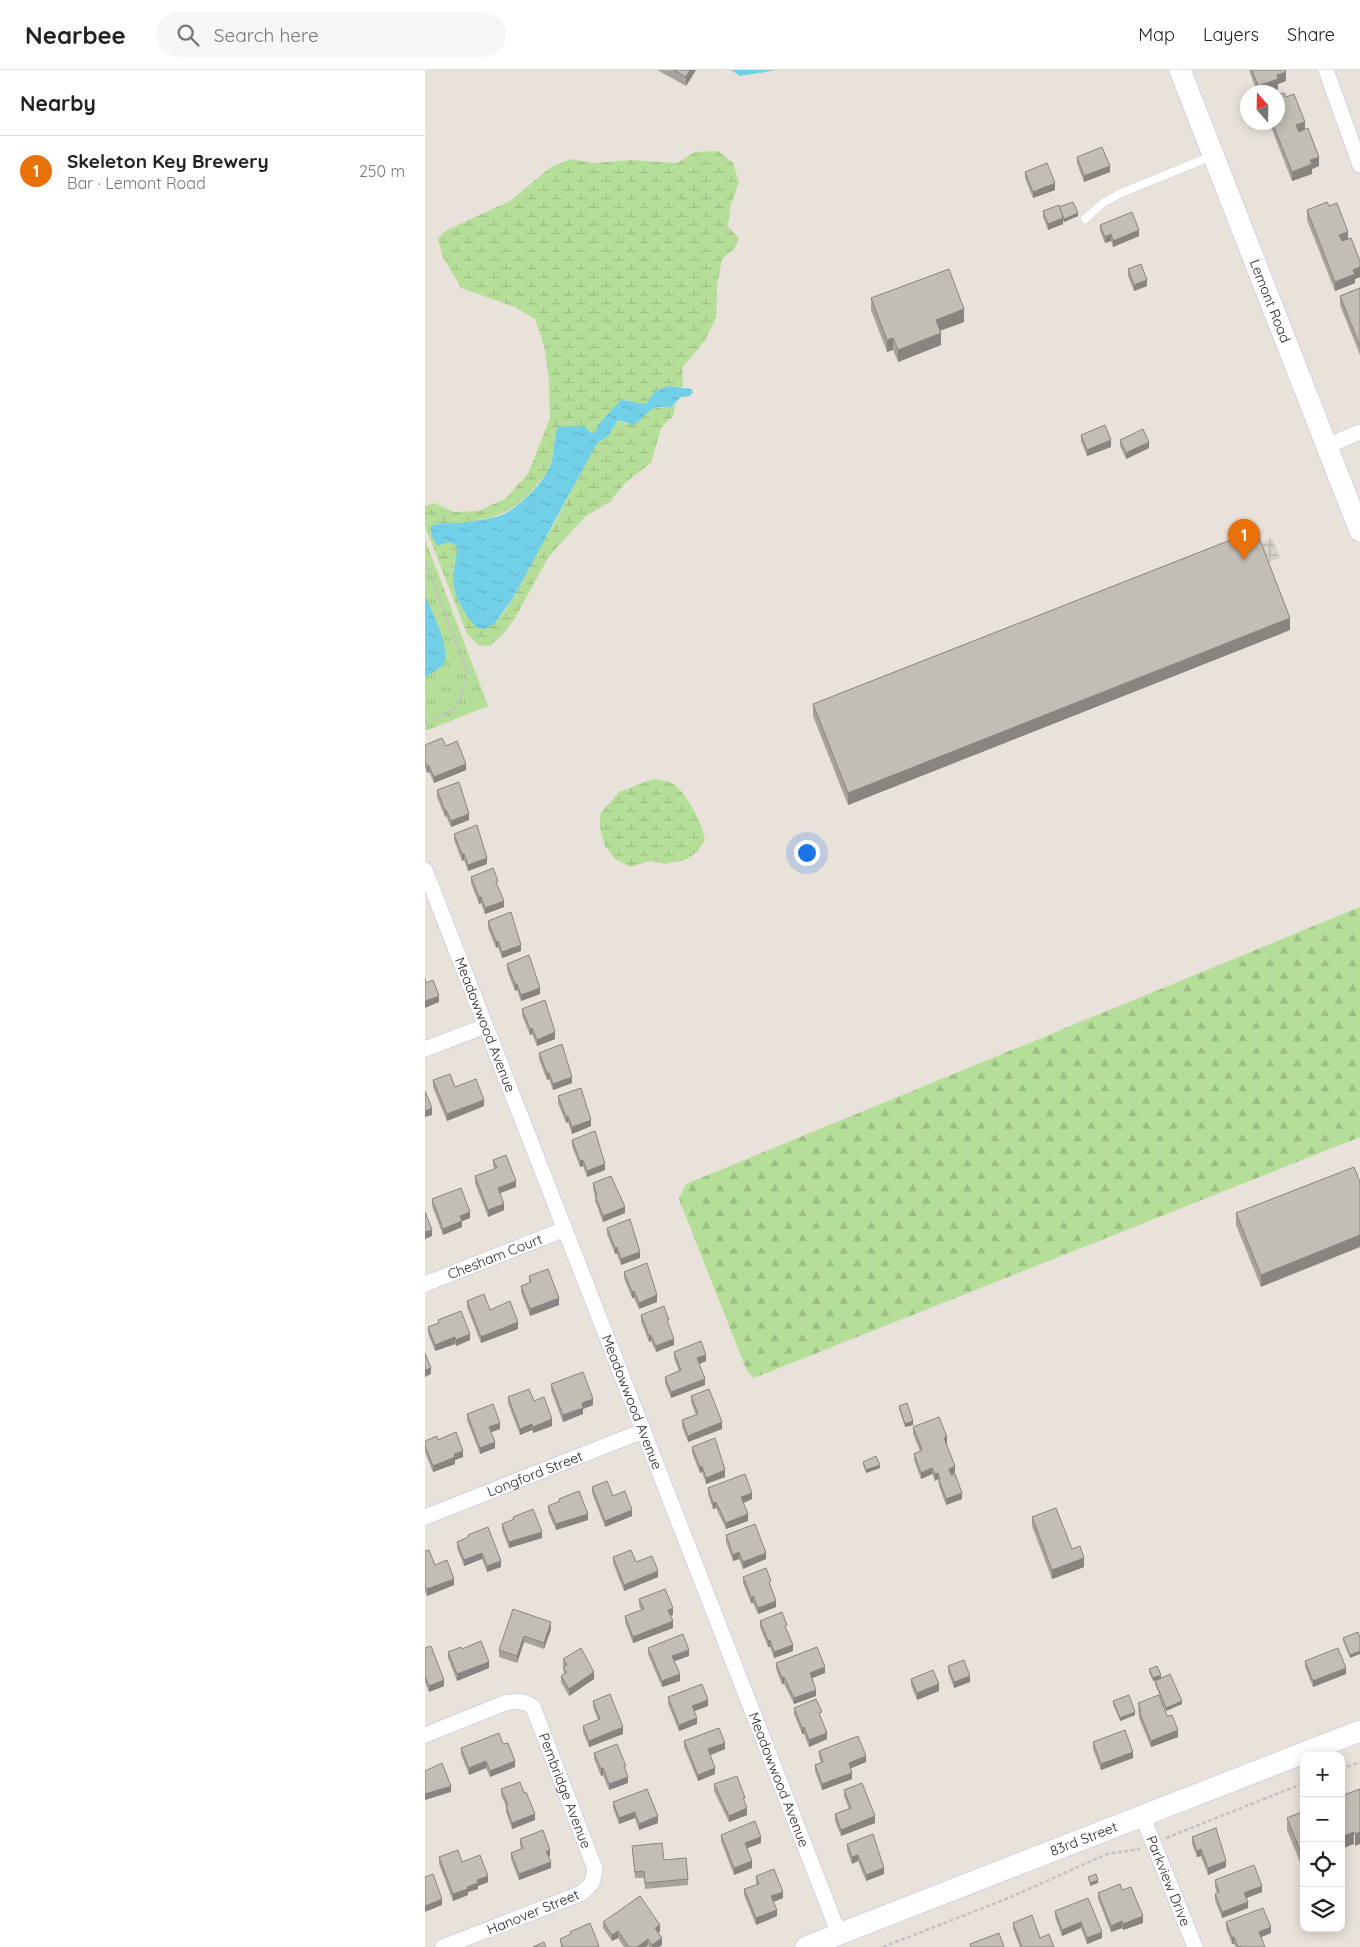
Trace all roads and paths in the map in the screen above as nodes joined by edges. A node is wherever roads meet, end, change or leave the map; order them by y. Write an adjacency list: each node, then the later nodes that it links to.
1 (1180, 70): 3 (main road, Lemont Road)
2 (1326, 70): 4 (street)
3 (1213, 155): 5 (lane); 7 (main road, Lemont Road)
4 (1360, 165)
5 (1085, 219)
6 (1360, 432): 7 (street)
7 (1327, 446): 8 (main road, Lemont Road)
8 (1360, 531)
9 (425, 561): 10 (path)
10 (425, 723)
11 (425, 870): 12 (street, Meadowwood Avenue)
12 (485, 1026): 13 (street); 14 (street, Meadowwood Avenue)
13 (425, 1050)
14 (565, 1229): 15 (street, Chesham Court); 16 (street, Meadowwood Avenue)
15 (425, 1284)
16 (643, 1432): 17 (street, Longford Street); 26 (street, Meadowwood Avenue)
17 (425, 1517)
18 (1360, 1731): 23 (main road, 83rd Street)
19 (425, 1735): 25 (street, Pembridge Avenue)
20 (1360, 1762): 21 (path)
21 (1345, 1768)
22 (1300, 1785): 24 (path)
23 (1142, 1815): 24 (street, Parkview Drive); 26 (main road, 83rd Street)
24 (1154, 1844): 29 (path); 30 (street, Parkview Drive)
25 (592, 1883): 27 (street, Hanover Street)
26 (839, 1934): 28 (main road, 83rd Street)
27 (443, 1947)
28 (806, 1947)
29 (883, 1947)
30 (1195, 1947)

